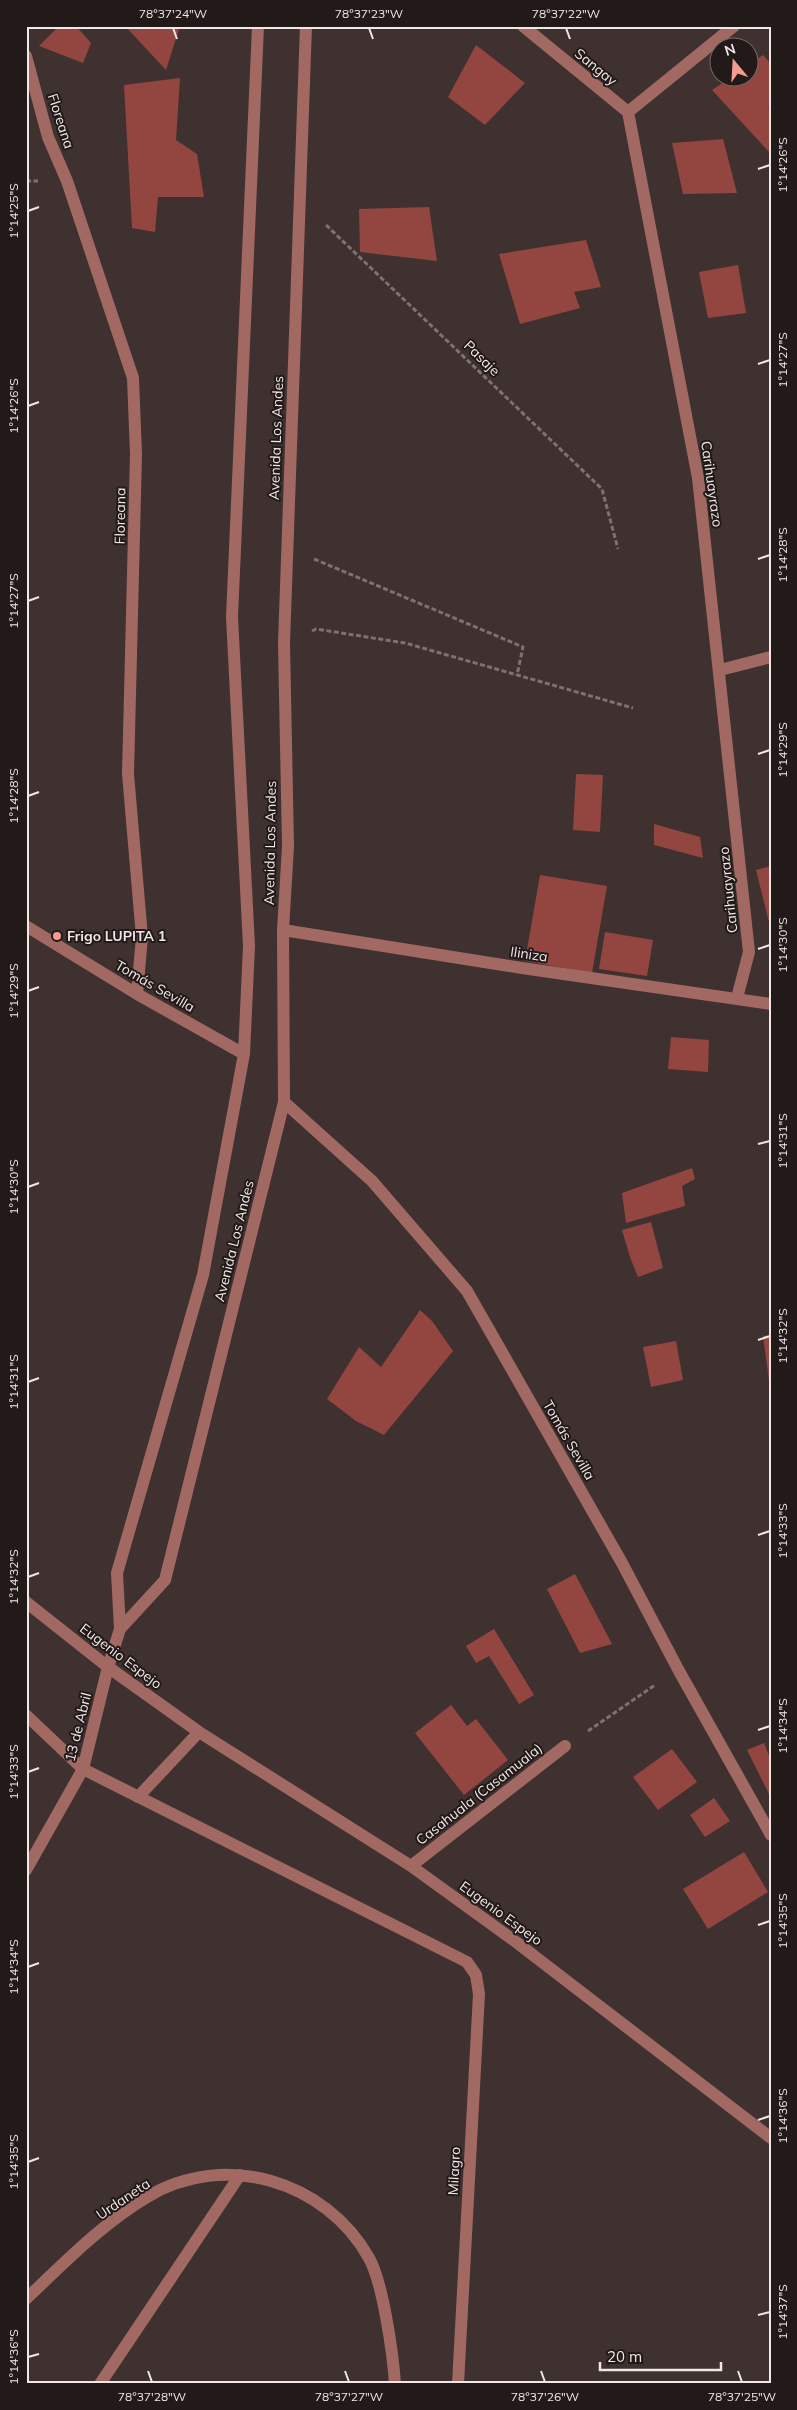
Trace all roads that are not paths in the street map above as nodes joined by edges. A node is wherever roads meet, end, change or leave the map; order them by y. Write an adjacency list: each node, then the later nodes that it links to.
1 (258, 26): 14 (street, Avenida Los Andes)
2 (306, 26): 10 (street, Avenida Los Andes)
3 (523, 26): 6 (street, Sangay)
4 (734, 26): 6 (street)
5 (26, 56): 11 (street, Floreana)
6 (628, 112): 8 (street, Carihuayrazo)
7 (771, 657): 8 (street)
8 (720, 670): 12 (street, Carihuayrazo)
9 (26, 926): 11 (street, Tomás Sevilla)
10 (283, 930): 12 (street, Iliniza); 15 (street, Avenida Los Andes)
11 (137, 994): 14 (street, Tomás Sevilla)
12 (737, 998): 13 (street, Iliniza)
13 (771, 1004)
14 (244, 1054): 17 (street, Avenida Los Andes)
15 (284, 1102): 17 (street, Avenida Los Andes); 24 (street, Tomás Sevilla)
16 (26, 1602): 18 (street, Eugenio Espejo)
17 (120, 1630): 18 (street, Avenida Los Andes)
18 (108, 1667): 20 (street, Eugenio Espejo); 22 (street, 13 de Abril)
19 (26, 1715): 22 (street)
20 (199, 1732): 23 (street); 25 (street, Eugenio Espejo)
21 (565, 1746): 25 (street, Casahuala (Casamuala))
22 (84, 1769): 23 (street); 26 (street, 13 de Abril)
23 (138, 1797): 32 (street, Milagro)
24 (771, 1835)
25 (411, 1866): 27 (street, Eugenio Espejo)
26 (26, 1870)
27 (771, 2138)
28 (240, 2175): 29 (street, Urdaneta); 30 (street); 31 (street, Urdaneta)
29 (26, 2299)
30 (100, 2384)
31 (395, 2384)
32 (458, 2384)

